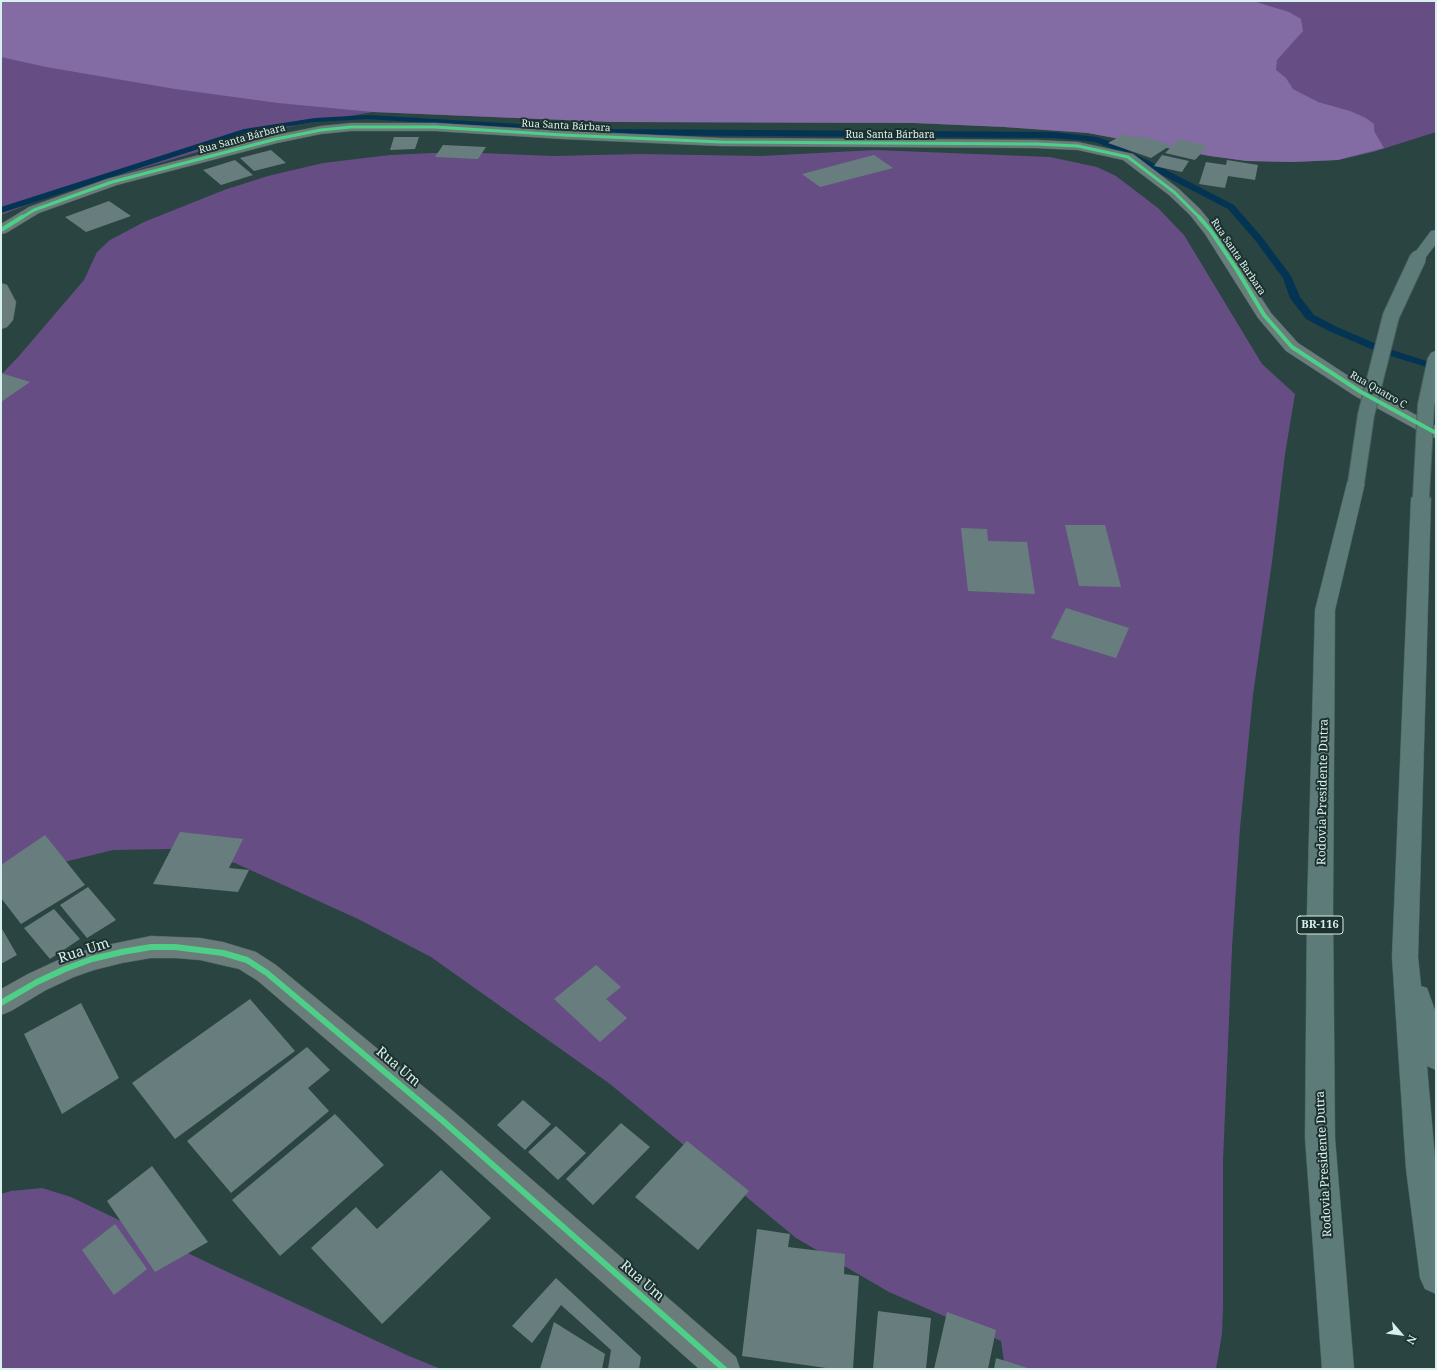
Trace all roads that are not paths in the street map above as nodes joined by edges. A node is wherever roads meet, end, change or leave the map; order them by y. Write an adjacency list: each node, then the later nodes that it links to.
1 (1143, 167): 2 (street, Rua Santa Bárbara); 7 (street, Rua Santa Barbara)
2 (1, 230)
3 (1436, 234): 13 (highway, Rodovia Presidente Dutra / BR-116, bridge)
4 (1, 288): 5 (street)
5 (1, 324)
6 (1436, 359): 9 (highway, bridge)
7 (1313, 361): 8 (street, Rua Quatro C)
8 (1436, 433)
9 (1405, 957): 11 (highway); 12 (highway)
10 (1, 1003): 14 (street, Rua Um)
11 (1436, 1058)
12 (1436, 1278)
13 (1334, 1327): 15 (highway); 16 (highway, Rodovia Presidente Dutra / BR-116)
14 (724, 1369)
15 (1328, 1369)
16 (1338, 1369)

